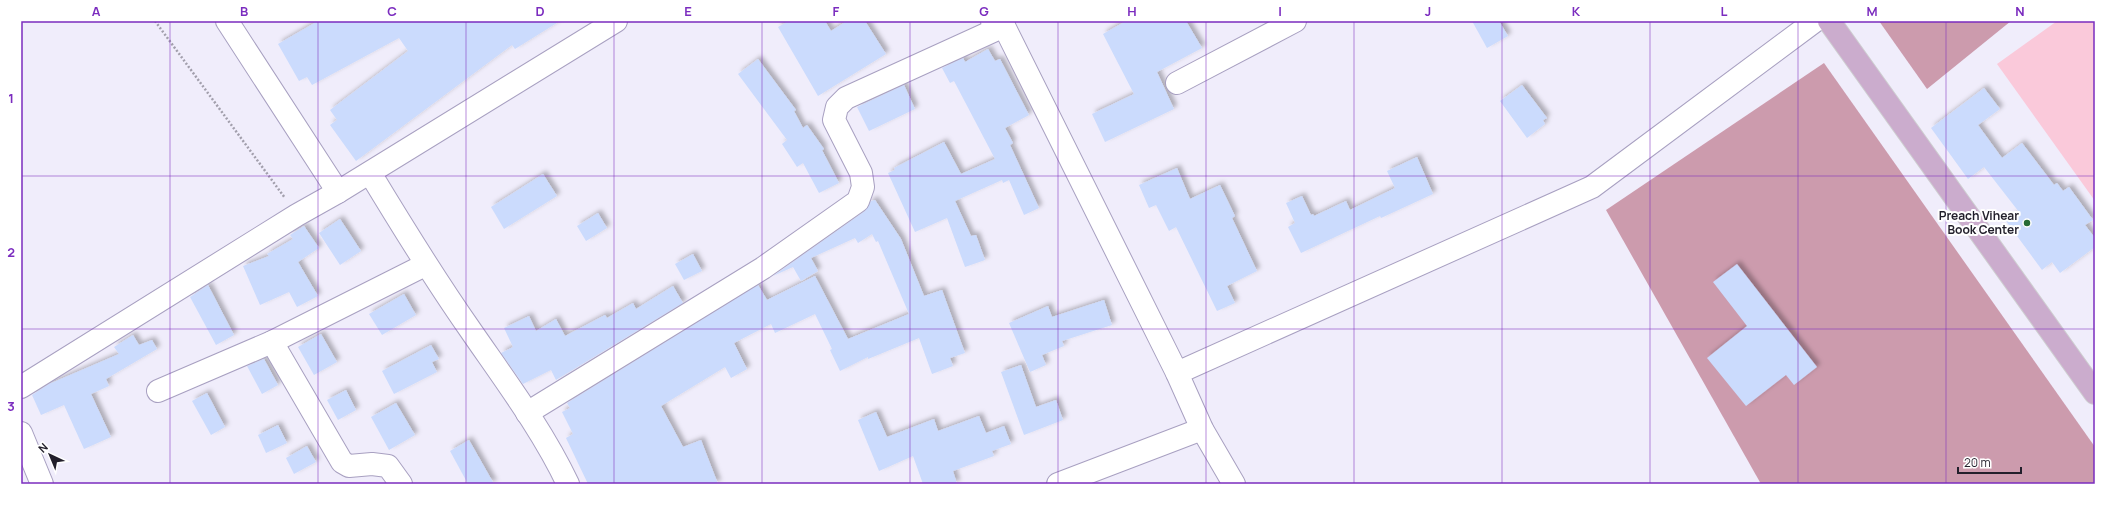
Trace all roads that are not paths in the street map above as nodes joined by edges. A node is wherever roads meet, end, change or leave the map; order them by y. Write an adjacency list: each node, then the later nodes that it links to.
1 (227, 21): 9 (street)
2 (616, 21): 8 (street)
3 (1295, 21): 7 (street)
4 (1815, 21): 12 (street)
5 (1829, 21): 15 (main road)
6 (998, 23): 12 (street); 16 (street)
7 (1177, 83)
8 (370, 173): 9 (street); 10 (street)
9 (338, 192): 13 (street)
10 (425, 264): 11 (street); 16 (street)
11 (272, 342): 14 (street); 20 (street)
12 (1177, 373): 17 (street)
13 (21, 387)
14 (158, 391)
15 (2095, 393)
16 (527, 413): 21 (street)
17 (1202, 430): 22 (street); 23 (street)
18 (21, 433): 19 (street)
19 (42, 484)
20 (401, 484)
21 (568, 484)
22 (1058, 484)
23 (1234, 484)

